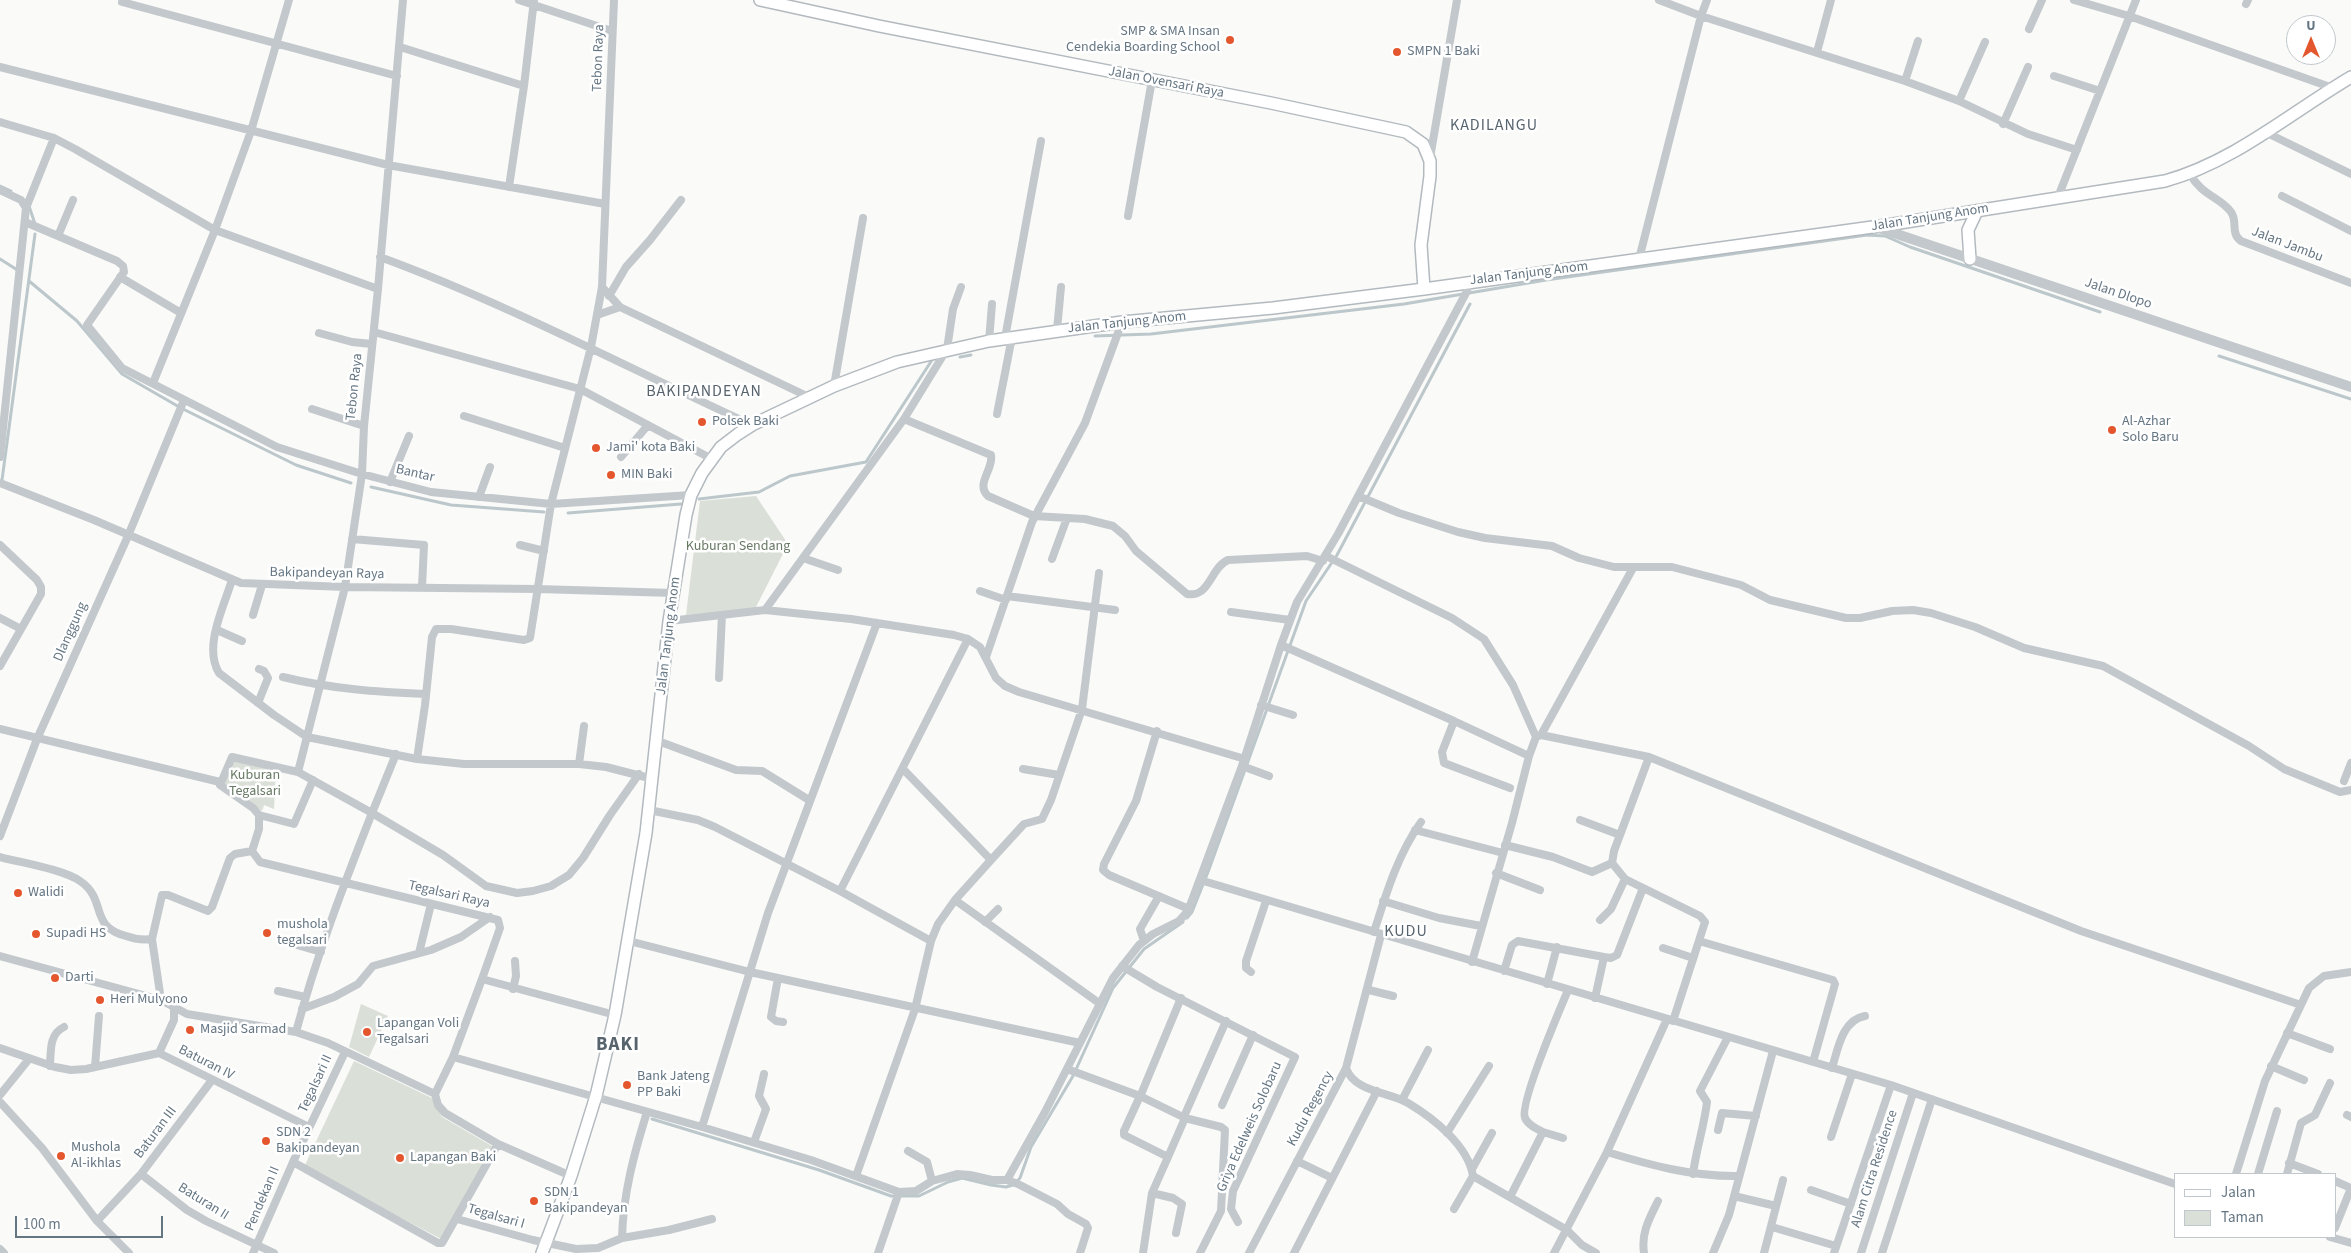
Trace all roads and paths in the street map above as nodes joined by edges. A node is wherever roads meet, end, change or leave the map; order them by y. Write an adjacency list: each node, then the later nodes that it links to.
1 (153, 0): 16 (street)
2 (289, 0): 23 (street)
3 (403, 0): 24 (street, Tebon Raya)
4 (519, 0): 15 (street)
5 (614, 0): 20 (street, Tebon Raya)
6 (760, 0): 31 (main road, Jalan Ovensari Raya)
7 (1457, 0): 44 (street)
8 (1659, 0): 17 (street)
9 (1707, 0): 17 (street)
10 (1831, 0): 25 (street)
11 (2042, 0): 19 (street)
12 (2074, 0): 18 (street)
13 (2136, 0): 18 (street)
14 (122, 2): 16 (street)
15 (534, 2): 20 (street); 33 (street)
16 (152, 10): 23 (street)
17 (1701, 16): 25 (street); 66 (street)
18 (2129, 16): 34 (street); 35 (street)
19 (2029, 30)
20 (612, 31): 54 (street, Tebon Raya)
21 (1918, 41): 32 (street)
22 (1985, 42): 36 (street)
23 (275, 43): 28 (street); 39 (street)
24 (400, 47): 28 (street, Tebon Raya); 33 (street)
25 (1817, 52): 32 (street)
26 (0, 67): 39 (street)
27 (2028, 67): 38 (street)
28 (397, 76): 45 (street, Tebon Raya)
29 (2054, 76): 35 (street)
30 (2351, 77): 34 (main road, Jalan Tanjung Anom)
31 (1152, 80): 44 (main road, Jalan Ovensari Raya); 57 (street)
32 (1905, 81): 36 (street)
33 (524, 86): 48 (street)
34 (2333, 88): 40 (main road, Jalan Tanjung Anom)
35 (2100, 91): 43 (street)
36 (1959, 101): 38 (street)
37 (0, 122): 41 (street)
38 (2002, 124): 43 (street)
39 (251, 131): 45 (street); 61 (street)
40 (2265, 132): 46 (main road, Jalan Tanjung Anom); 47 (street)
41 (54, 138): 55 (street); 61 (street)
42 (1042, 141): 84 (street)
43 (2077, 150): 51 (street)
44 (1430, 161): 74 (main road)
45 (388, 165): 48 (street); 64 (street, Tebon Raya)
46 (2190, 174): 51 (main road, Jalan Tanjung Anom); 68 (street, Jalan Jambu)
47 (2351, 174)
48 (509, 186): 54 (street)
49 (0, 190): 55 (street)
50 (2282, 196): 62 (street)
51 (2058, 197): 56 (main road, Jalan Tanjung Anom)
52 (73, 200): 63 (street)
53 (681, 200): 75 (street)
54 (605, 204): 70 (street, Tebon Raya)
55 (26, 208): 59 (street)
56 (1977, 212): 60 (main road, Jalan Tanjung Anom); 65 (main road)
57 (1128, 216)
58 (863, 218): 90 (street)
59 (26, 222): 63 (street); 104 (street)
60 (1876, 227): 65 (street, Jalan Dlopo); 66 (main road, Jalan Tanjung Anom)
61 (215, 230): 73 (street); 78 (street)
62 (2351, 231)
63 (58, 236): 67 (street)
64 (380, 257): 73 (street, Tebon Raya); 87 (street)
65 (1970, 259): 91 (street, Jalan Dlopo)
66 (1639, 260): 69 (main road, Jalan Tanjung Anom)
67 (120, 277): 78 (street); 89 (street, Bantar)
68 (2351, 284)
69 (1468, 286): 74 (main road, Jalan Tanjung Anom); 113 (street)
70 (602, 287): 75 (street); 79 (street, Tebon Raya)
71 (961, 288): 88 (street)
72 (1061, 288): 80 (street)
73 (378, 289): 82 (street, Tebon Raya)
74 (1424, 289): 81 (main road, Jalan Tanjung Anom)
75 (609, 296): 77 (street)
76 (992, 304): 85 (street)
77 (620, 307): 79 (street); 93 (street)
78 (181, 313): 89 (street)
79 (597, 315): 87 (street, Tebon Raya)
80 (1057, 330): 81 (main road, Jalan Tanjung Anom); 84 (main road, Jalan Tanjung Anom)
81 (1119, 330): 115 (street)
82 (374, 332): 86 (street, Tebon Raya); 92 (street)
83 (319, 333): 86 (street)
84 (1009, 337): 85 (main road, Jalan Tanjung Anom); 96 (street)
85 (989, 340): 88 (main road, Jalan Tanjung Anom)
86 (372, 344): 101 (street, Tebon Raya)
87 (591, 347): 92 (street, Tebon Raya); 100 (street)
88 (947, 349): 90 (main road, Jalan Tanjung Anom); 98 (street)
89 (153, 384): 94 (street, Bantar)
90 (834, 386): 93 (main road, Jalan Tanjung Anom)
91 (2351, 387)
92 (580, 389): 99 (street); 103 (street, Tebon Raya)
93 (811, 398): 100 (main road, Jalan Tanjung Anom)
94 (182, 404): 108 (street, Bantar); 117 (street, Dlanggung)
95 (312, 409): 101 (street)
96 (997, 414)
97 (464, 416): 103 (street)
98 (904, 419): 115 (street); 122 (street)
99 (648, 425): 105 (street); 106 (street)
100 (752, 425): 106 (main road, Jalan Tanjung Anom)
101 (364, 426): 108 (street, Tebon Raya)
102 (409, 436): 109 (street)
103 (564, 448): 114 (street, Tebon Raya)
104 (0, 457)
105 (621, 457)
106 (712, 459): 111 (main road, Jalan Tanjung Anom)
107 (490, 467): 112 (street)
108 (361, 478): 109 (street, Bantar); 118 (street, Tebon Raya)
109 (390, 482): 112 (street, Bantar)
110 (0, 483): 117 (street, Bakipandeyan Raya)
111 (691, 495): 114 (street, Bantar); 134 (main road, Jalan Tanjung Anom)
112 (479, 497): 114 (street, Bantar)
113 (1363, 498): 124 (street); 125 (street)
114 (551, 507): 121 (street, Tebon Raya)
115 (1034, 516): 116 (street); 135 (street)
116 (1067, 518): 123 (street); 124 (street)
117 (128, 536): 128 (street, Bakipandeyan Raya); 168 (street, Dlanggung)
118 (352, 539): 130 (street, Tebon Raya); 131 (street)
119 (0, 544): 146 (street)
120 (520, 546): 121 (street)
121 (544, 551): 132 (street, Tebon Raya)
122 (803, 558): 126 (street); 137 (street)
123 (1052, 559)
124 (1329, 559): 143 (street); 166 (street)
125 (1633, 568): 166 (street); 188 (street)
126 (838, 570)
127 (1099, 574): 136 (street)
128 (232, 580): 129 (street, Bakipandeyan Raya); 147 (street)
129 (262, 585): 130 (street, Bakipandeyan Raya); 140 (street)
130 (345, 587): 131 (street, Bakipandeyan Raya); 156 (street, Tebon Raya)
131 (422, 587): 132 (street, Bakipandeyan Raya)
132 (538, 589): 134 (street, Bakipandeyan Raya); 157 (street, Tebon Raya)
133 (980, 591): 135 (street)
134 (673, 594): 144 (main road, Jalan Tanjung Anom)
135 (1007, 598): 136 (street); 151 (street)
136 (1094, 608): 138 (street); 160 (street)
137 (765, 610): 141 (street); 145 (street)
138 (1115, 610)
139 (1231, 612): 143 (street)
140 (253, 615)
141 (722, 615): 144 (street); 155 (street)
142 (0, 618): 146 (street)
143 (1290, 620): 150 (street)
144 (669, 621): 169 (main road, Jalan Tanjung Anom)
145 (877, 623): 148 (street); 189 (street)
146 (21, 629): 152 (street)
147 (217, 630): 149 (street); 158 (street)
148 (968, 639): 151 (street); 177 (street)
149 (242, 641)
150 (1287, 647): 159 (street); 162 (street)
151 (986, 657): 160 (street)
152 (0, 666)
153 (259, 669): 158 (street)
154 (283, 677): 156 (street)
155 (719, 678)
156 (320, 686): 157 (street); 167 (street, Tebon Raya)
157 (426, 694): 173 (street)
158 (258, 703): 167 (street)
159 (1266, 706): 161 (street); 176 (street)
160 (1082, 710): 165 (street); 181 (street)
161 (1292, 715)
162 (1454, 721): 171 (street); 187 (street)
163 (584, 726): 175 (street)
164 (0, 729): 168 (street)
165 (1157, 731): 176 (street); 211 (street)
166 (1539, 736): 171 (street); 172 (street)
167 (307, 737): 170 (street); 179 (street, Tebon Raya)
168 (37, 739): 186 (street); 197 (street)
169 (658, 741): 183 (main road, Jalan Tanjung Anom); 189 (street)
170 (396, 754): 173 (street); 191 (street)
171 (1529, 756): 198 (street)
172 (1649, 757): 196 (street); 256 (street)
173 (417, 759): 175 (street)
174 (2351, 763): 185 (street)
175 (579, 764): 180 (street)
176 (1245, 765): 182 (street); 206 (street)
177 (902, 769): 201 (street); 210 (street)
178 (1022, 769): 181 (street)
179 (298, 772): 184 (street); 186 (street)
180 (639, 774): 183 (street); 191 (street)
181 (1059, 776): 201 (street)
182 (1270, 776)
183 (653, 779): 190 (main road, Jalan Tanjung Anom)
184 (313, 780): 191 (street); 192 (street)
185 (2344, 781)
186 (220, 782): 192 (street)
187 (1510, 788)
188 (2351, 790)
189 (809, 800): 202 (street)
190 (649, 810): 202 (street); 225 (main road, Jalan Tanjung Anom)
191 (372, 813): 207 (street)
192 (259, 815): 199 (street)
193 (1580, 820): 196 (street)
194 (1421, 822): 195 (street, Kudu Regency)
195 (1415, 830): 198 (street); 214 (street, Kudu Regency)
196 (1620, 835): 203 (street)
197 (0, 836)
198 (1504, 849): 203 (street); 204 (street)
199 (252, 851): 207 (street, Tegalsari Raya); 223 (street)
200 (0, 857): 223 (street)
201 (991, 860): 212 (street)
202 (786, 863): 210 (street); 240 (street)
203 (1612, 863): 205 (street)
204 (1496, 873): 209 (street); 221 (street)
205 (1626, 879): 208 (street); 219 (street)
206 (1203, 881): 213 (street); 217 (street)
207 (345, 883): 215 (street, Tegalsari Raya); 231 (street)
208 (1643, 888): 228 (street); 234 (street)
209 (1540, 890)
210 (840, 891): 226 (street)
211 (1159, 896): 217 (street); 227 (street)
212 (955, 900): 220 (street); 226 (street)
213 (1266, 901): 222 (street); 241 (street)
214 (1383, 901): 221 (street); 222 (street, Kudu Regency)
215 (431, 904): 218 (street, Tegalsari Raya); 232 (street)
216 (998, 909): 220 (street)
217 (1189, 909): 227 (street)
218 (490, 917): 232 (street); 244 (street, Tegalsari Raya)
219 (1600, 920)
220 (985, 922): 255 (street)
221 (1481, 926): 237 (street)
222 (1378, 934): 237 (street); 247 (street, Kudu Regency)
223 (152, 940): 254 (street)
224 (280, 940): 231 (street)
225 (629, 941): 240 (street); 261 (main road, Jalan Tanjung Anom)
226 (930, 941): 259 (street)
227 (1144, 941): 238 (street)
228 (1699, 941): 235 (street); 282 (street)
229 (1558, 947): 234 (street); 239 (street); 245 (street)
230 (1663, 948): 235 (street)
231 (321, 952): 251 (street)
232 (419, 953): 258 (street)
233 (0, 956): 254 (street)
234 (1604, 957): 253 (street)
235 (1694, 958): 265 (street)
236 (515, 961): 246 (street)
237 (1472, 962): 239 (street)
238 (1125, 968): 252 (street, Griya Edelweis Solobaru); 255 (street)
239 (1504, 971): 245 (street)
240 (750, 972): 243 (street); 312 (street)
241 (1251, 972)
242 (2351, 972): 256 (street)
243 (778, 978): 259 (street); 267 (street)
244 (482, 979): 246 (street); 280 (street)
245 (1546, 984): 248 (street)
246 (513, 989): 261 (street)
247 (1368, 990): 250 (street); 287 (street, Kudu Regency)
248 (1568, 990): 253 (street); 315 (street)
249 (278, 991): 251 (street)
250 (1393, 996)
251 (306, 997): 258 (street)
252 (1181, 998): 266 (street, Griya Edelweis Solobaru); 299 (street)
253 (1595, 998): 265 (street)
254 (161, 1000): 257 (street)
255 (1098, 1003): 273 (street)
256 (2301, 1005): 270 (street)
257 (174, 1006): 260 (street); 264 (street)
258 (302, 1009): 269 (street)
259 (915, 1009): 273 (street); 336 (street)
260 (187, 1014): 264 (street); 269 (street)
261 (615, 1015): 301 (main road, Jalan Tanjung Anom)
262 (99, 1016): 286 (street)
263 (1865, 1016): 288 (street)
264 (174, 1020): 279 (street)
265 (1670, 1020): 272 (street); 323 (street)
266 (1226, 1021): 271 (street, Griya Edelweis Solobaru); 310 (street)
267 (783, 1022)
268 (64, 1027): 283 (street)
269 (296, 1032): 278 (street)
270 (2287, 1033): 275 (street); 285 (street)
271 (1253, 1035): 305 (street); 357 (street, Griya Edelweis Solobaru)
272 (1728, 1037): 277 (street); 308 (street)
273 (1080, 1043): 289 (street)
274 (0, 1048): 281 (street, Baturan IV)
275 (2330, 1049)
276 (1428, 1050): 303 (street)
277 (1773, 1051): 282 (street); 311 (street)
278 (345, 1052): 298 (street); 313 (street, Tegalsari II)
279 (159, 1053): 286 (street, Baturan IV); 292 (street, Baturan IV)
280 (453, 1057): 298 (street); 301 (street)
281 (29, 1059): 283 (street, Baturan IV); 300 (street)
282 (1814, 1062): 288 (street)
283 (50, 1066): 286 (street, Baturan IV)
284 (1490, 1066): 316 (street)
285 (2271, 1066): 293 (street); 329 (street)
286 (95, 1067)
287 (1346, 1068): 296 (street); 325 (street, Kudu Regency)
288 (1832, 1068): 291 (street)
289 (1072, 1071): 299 (street); 342 (street)
290 (764, 1074): 320 (street)
291 (1852, 1074): 295 (street); 318 (street)
292 (212, 1080): 313 (street, Baturan IV); 333 (street, Baturan III)
293 (2304, 1080)
294 (2330, 1083): 327 (street)
295 (1891, 1085): 297 (street); 351 (street)
296 (1377, 1091): 303 (street); 338 (street)
297 (1912, 1093): 302 (street); 383 (street, Alam Citra Residence)
298 (435, 1094): 321 (street)
299 (1141, 1094): 310 (street); 324 (street)
300 (0, 1095)
301 (596, 1096): 307 (street); 335 (main road, Jalan Tanjung Anom)
302 (1932, 1099): 343 (street); 384 (street)
303 (1402, 1100): 316 (street)
304 (0, 1102): 356 (street)
305 (1222, 1105)
306 (2277, 1111): 330 (street)
307 (647, 1112): 312 (street); 362 (street)
308 (1706, 1112): 309 (street); 334 (street)
309 (1722, 1113): 311 (street); 314 (street)
310 (1185, 1115): 324 (street); 375 (street)
311 (1756, 1116): 337 (street)
312 (702, 1127): 320 (street)
313 (309, 1128): 326 (street, Pendekan II)
314 (1718, 1130)
315 (1543, 1132): 319 (street); 349 (street)
316 (1447, 1133): 328 (street)
317 (1492, 1133): 328 (street)
318 (1831, 1137)
319 (1563, 1138)
320 (754, 1142): 336 (street)
321 (498, 1144): 335 (street); 354 (street, Tegalsari I)
322 (908, 1151): 340 (street)
323 (1606, 1152): 334 (street); 360 (street)
324 (1168, 1157): 346 (street)
325 (1297, 1161): 338 (street, Kudu Regency); 376 (street, Kudu Regency)
326 (293, 1162): 354 (street); 368 (street, Pendekan II)
327 (2289, 1162): 331 (street); 332 (street)
328 (1472, 1173): 349 (street); 353 (street)
329 (2236, 1173)
330 (2258, 1173)
331 (2287, 1173)
332 (2316, 1173)
333 (141, 1174): 356 (street, Baturan III); 368 (street, Baturan II)
334 (1692, 1174): 337 (street)
335 (571, 1176): 365 (main road, Jalan Tanjung Anom)
336 (856, 1176): 347 (street)
337 (1739, 1176): 348 (street)
338 (1332, 1178): 377 (street)
339 (1783, 1180): 352 (street)
340 (932, 1181): 342 (street); 347 (street)
341 (2336, 1181): 344 (street)
342 (1013, 1182): 373 (street)
343 (2174, 1184)
344 (2351, 1188): 358 (street)
345 (1811, 1190): 351 (street)
346 (1152, 1193): 361 (street); 374 (street)
347 (898, 1195): 372 (street)
348 (1734, 1196): 352 (street); 381 (street)
349 (1510, 1197): 360 (street)
350 (1658, 1201): 380 (street)
351 (1850, 1204): 367 (street)
352 (1776, 1206): 359 (street)
353 (1454, 1209)
354 (458, 1219): 365 (street, Tegalsari I)
355 (712, 1219): 362 (street, Tegalsari I)
356 (97, 1221): 370 (street)
357 (1238, 1222)
358 (2336, 1226)
359 (1772, 1227): 367 (street); 382 (street)
360 (1567, 1230): 378 (street); 379 (street)
361 (1176, 1233)
362 (622, 1238): 365 (street, Tegalsari I)
363 (2334, 1238): 364 (street)
364 (2351, 1243)
365 (544, 1248)
366 (0, 1249): 369 (street)
367 (1835, 1249)
368 (255, 1250): 371 (street, Baturan II)
369 (4, 1253)
370 (129, 1253)
371 (274, 1253)
372 (878, 1253)
373 (1080, 1253)
374 (1143, 1253)
375 (1200, 1253)
376 (1249, 1253)
377 (1294, 1253)
378 (1554, 1253)
379 (1596, 1253)
380 (1644, 1253)
381 (1713, 1253)
382 (1764, 1253)
383 (1861, 1253)
384 (1882, 1253)

